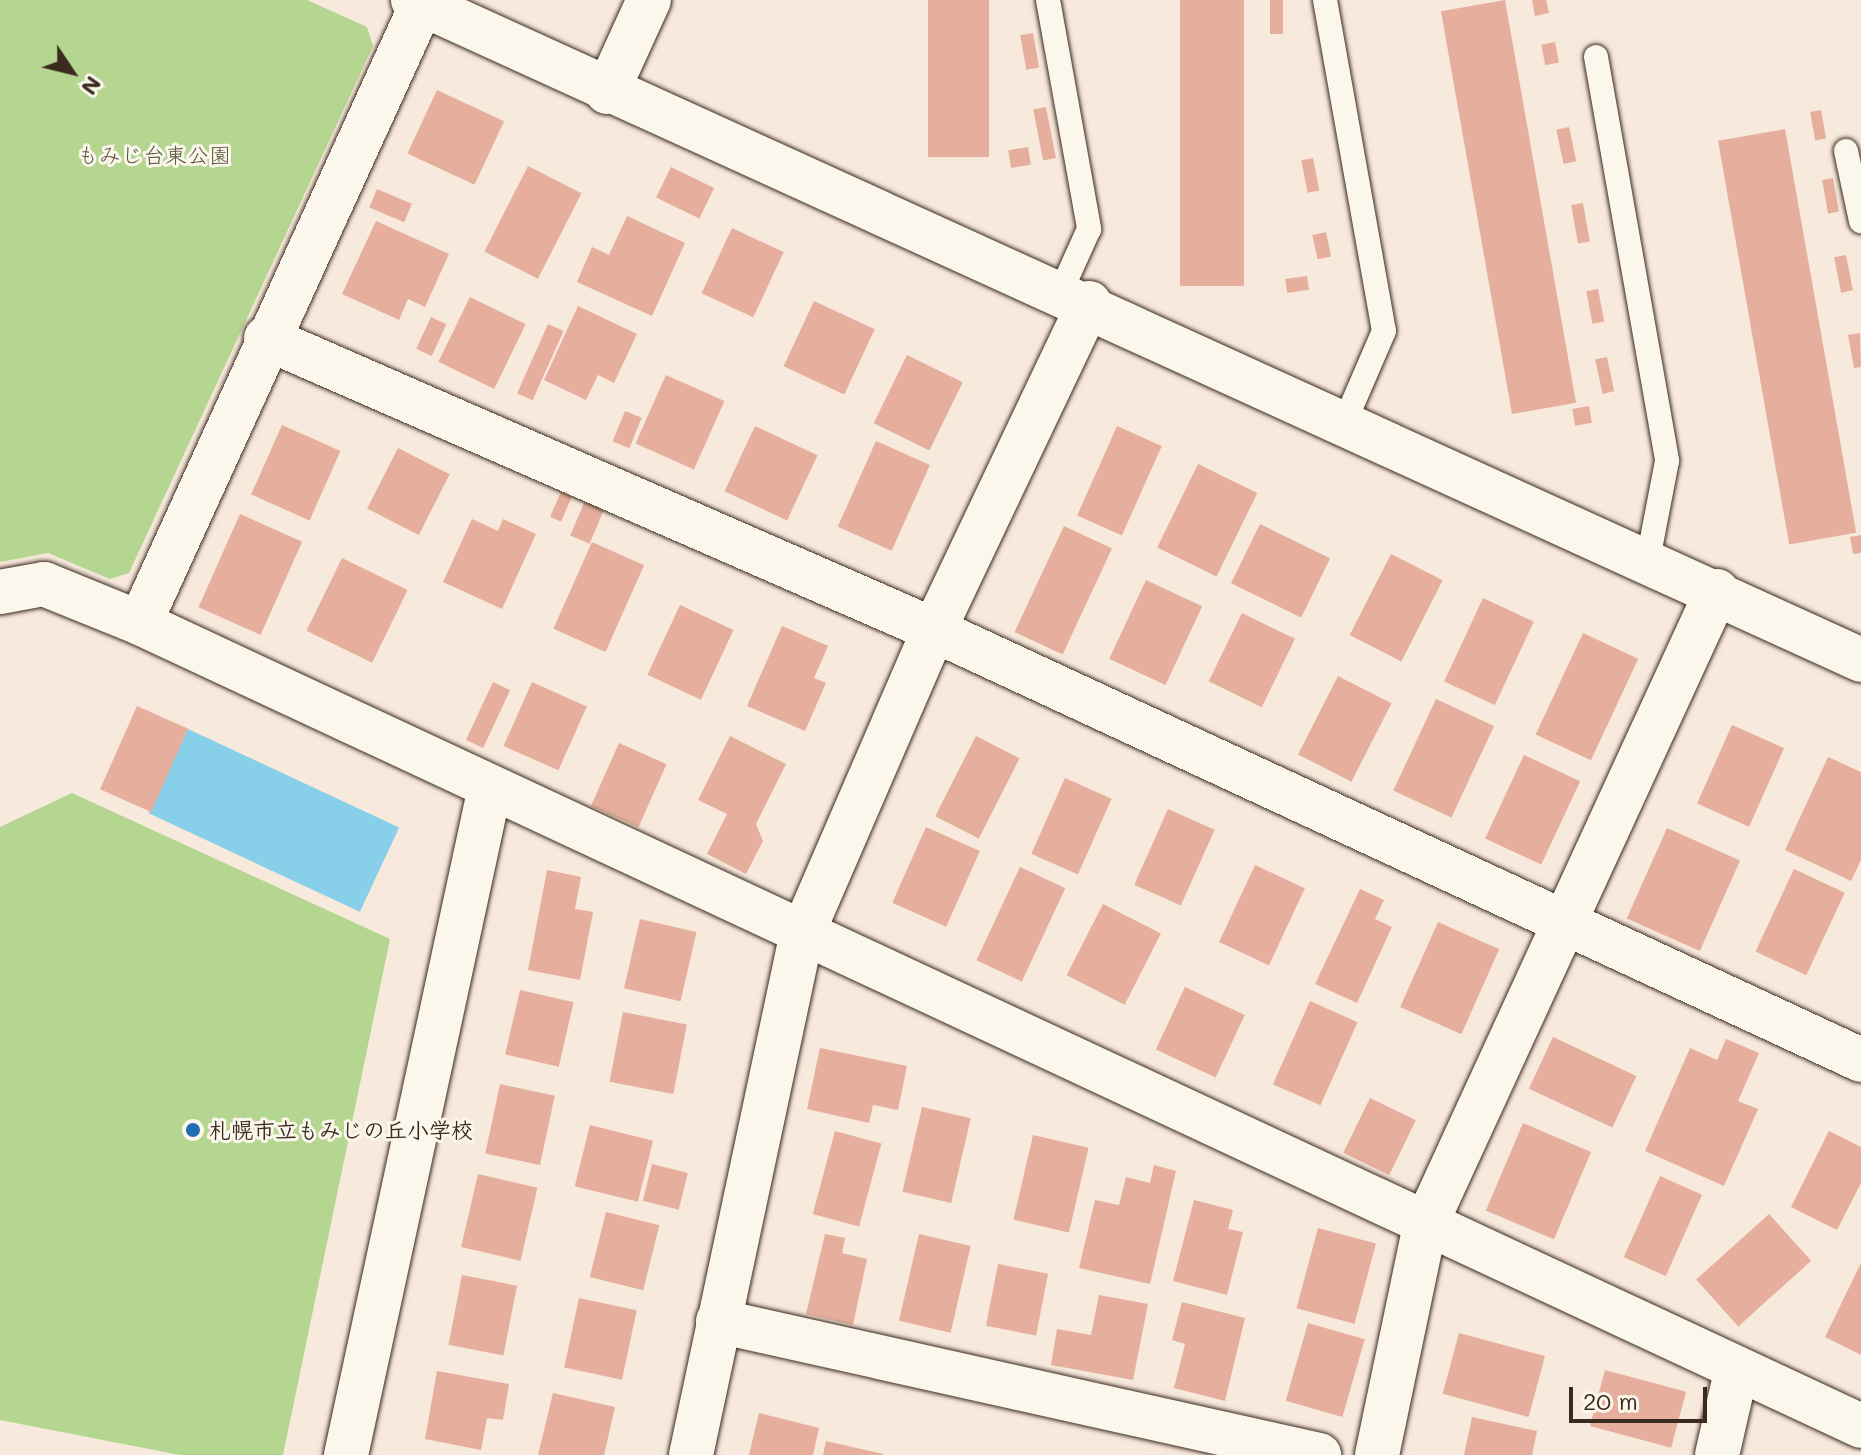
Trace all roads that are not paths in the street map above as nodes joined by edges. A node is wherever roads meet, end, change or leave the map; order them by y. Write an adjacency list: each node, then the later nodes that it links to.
1 (649, 0): 6 (street)
2 (1048, 0): 9 (lane)
3 (1325, 0): 11 (lane)
4 (417, 2): 6 (street); 10 (street)
5 (1596, 57): 12 (lane)
6 (607, 92): 9 (street)
7 (1846, 151): 8 (lane)
8 (1861, 221)
9 (1075, 297): 11 (street); 16 (street)
10 (266, 338): 15 (street); 16 (street)
11 (1345, 421): 12 (street)
12 (1648, 560): 13 (street)
13 (1717, 591): 17 (street); 19 (street)
14 (0, 592): 15 (street)
15 (140, 623): 18 (street)
16 (934, 630): 19 (street); 20 (street)
17 (1861, 660)
18 (490, 787): 20 (street); 26 (street)
19 (1563, 921): 21 (street); 22 (street)
20 (801, 937): 22 (street); 23 (street)
21 (1861, 1060)
22 (1425, 1226): 24 (street); 29 (street)
23 (718, 1321): 27 (street); 28 (street)
24 (1737, 1368): 25 (street); 30 (street)
25 (1861, 1426)
26 (346, 1455)
27 (691, 1455)
28 (1319, 1455)
29 (1377, 1455)
30 (1717, 1455)

